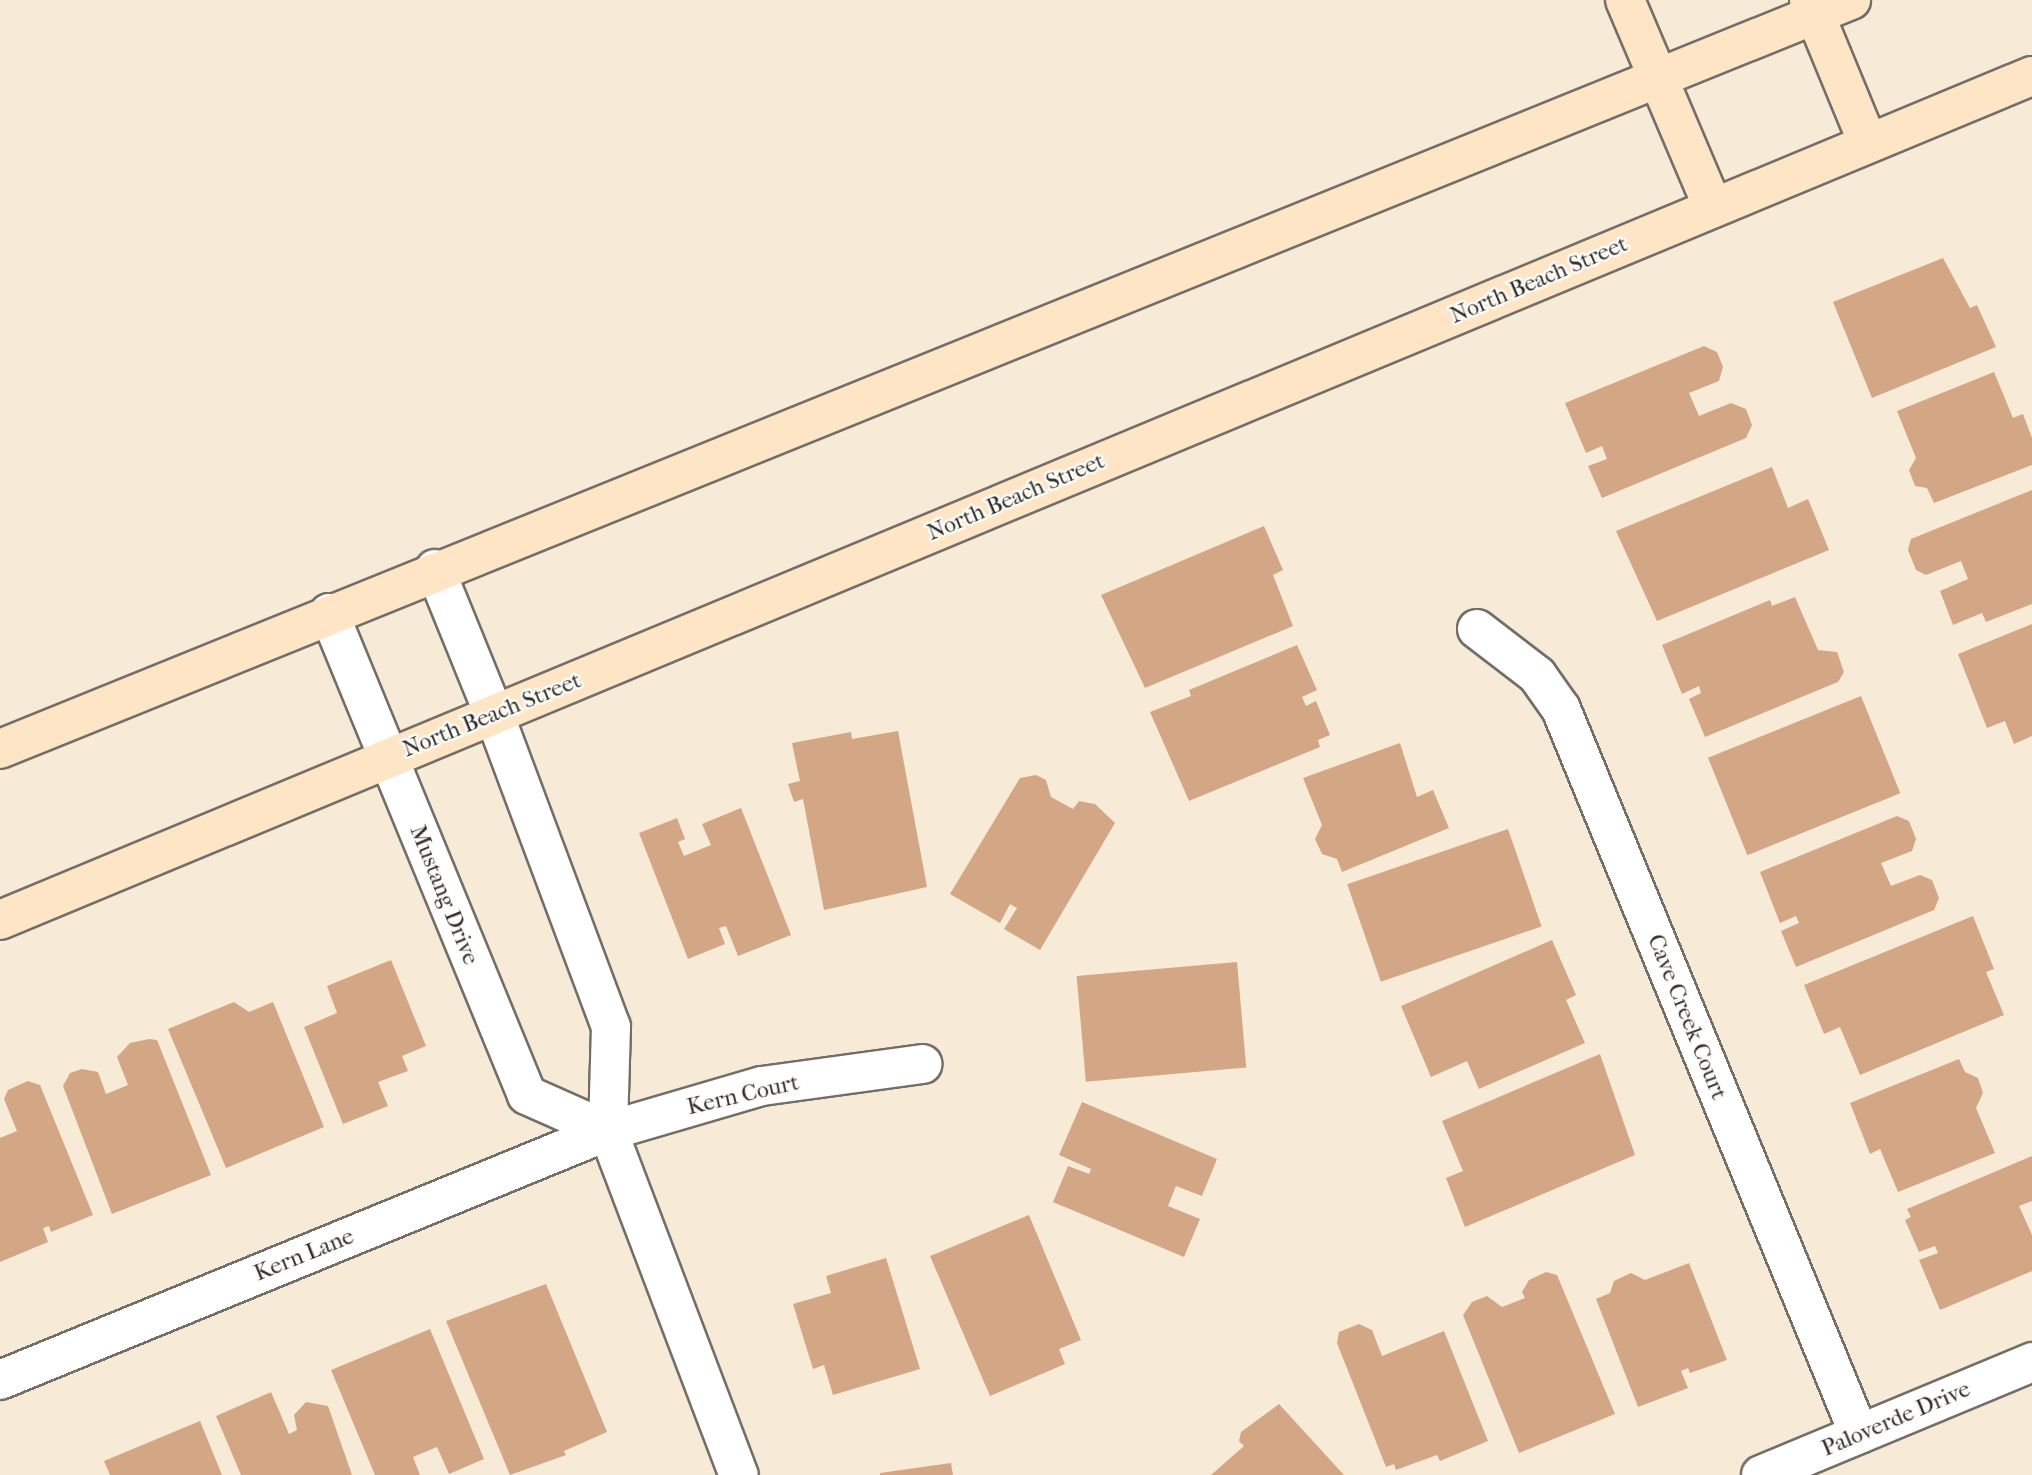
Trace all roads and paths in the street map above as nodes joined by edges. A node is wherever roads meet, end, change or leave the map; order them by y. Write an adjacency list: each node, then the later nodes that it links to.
1 (1625, 0): 5 (main road)
2 (1851, 0): 3 (main road)
3 (1812, 7): 5 (main road); 6 (main road)
4 (2032, 76): 6 (main road, North Beach Street)
5 (1657, 77): 7 (main road); 8 (main road)
6 (1868, 143): 7 (main road, North Beach Street)
7 (1713, 207): 11 (main road, North Beach Street)
8 (435, 569): 9 (main road); 11 (street)
9 (329, 613): 12 (main road); 13 (street, Mustang Drive)
10 (1477, 629): 19 (street, Cave Creek Court)
11 (494, 714): 13 (main road, North Beach Street); 16 (street)
12 (0, 749)
13 (388, 758): 14 (main road, North Beach Street); 16 (street, Mustang Drive)
14 (0, 919)
15 (922, 1064): 16 (street, Kern Court)
16 (608, 1130): 18 (street, Kern Lane); 20 (street)
17 (2032, 1362): 19 (street, Paloverde Drive)
18 (0, 1380)
19 (1859, 1434): 21 (street, Paloverde Drive)
20 (739, 1475)
21 (1761, 1475)

